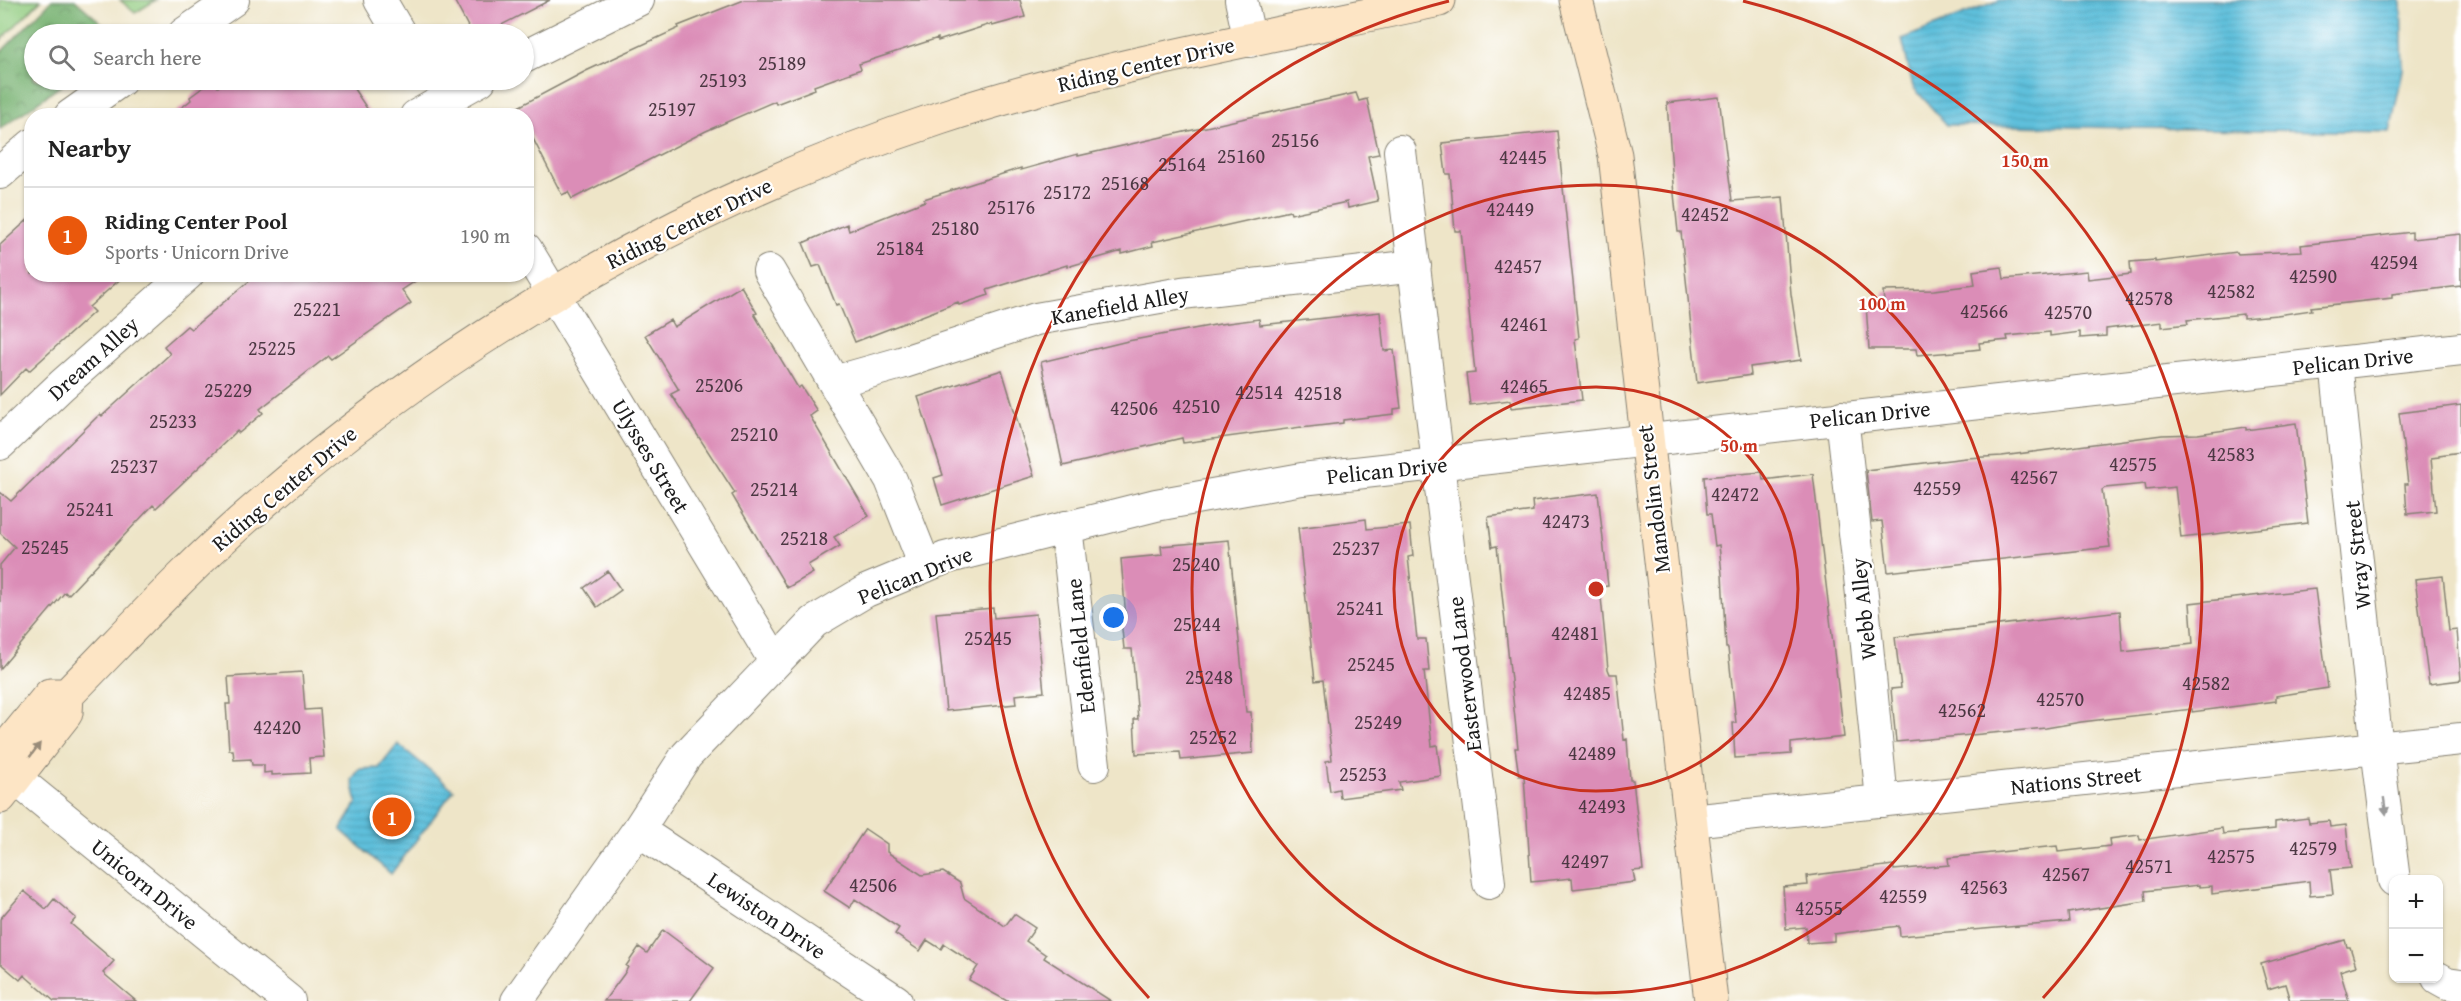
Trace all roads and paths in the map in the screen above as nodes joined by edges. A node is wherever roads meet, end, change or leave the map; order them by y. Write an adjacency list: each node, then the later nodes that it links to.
1 (233, 0): 7 (street)
2 (380, 0): 8 (street)
3 (638, 0): 10 (street)
4 (1241, 0): 9 (street)
5 (1439, 0): 9 (street, Riding Center Drive)
6 (1576, 0): 27 (street, Mandolin Street)
7 (198, 24)
8 (394, 24)
9 (1250, 40): 22 (street, Riding Center Drive)
10 (534, 52)
11 (107, 90): 14 (street)
12 (459, 90): 13 (street)
13 (432, 103)
14 (81, 108)
15 (1400, 151): 19 (street)
16 (24, 152): 17 (street)
17 (0, 173)
18 (534, 263): 22 (street, Ulysses Street)
19 (1414, 267): 25 (street, Kanefield Alley); 29 (street)
20 (769, 271): 25 (street)
21 (179, 282): 28 (street, Dream Alley)
22 (552, 293): 32 (street, Ulysses Street); 36 (street, Riding Center Drive)
23 (2461, 349): 24 (street, Pelican Drive)
24 (2336, 363): 26 (street, Pelican Drive); 34 (street, Wray Street)
25 (834, 382): 31 (street)
26 (1842, 417): 27 (street, Pelican Drive); 37 (street, Webb Alley)
27 (1646, 440): 29 (street, Pelican Drive); 38 (street, Mandolin Street)
28 (0, 444)
29 (1439, 464): 30 (street, Pelican Drive); 41 (street, Easterwood Lane)
30 (1066, 527): 31 (street, Pelican Drive); 35 (street, Edenfield Lane)
31 (925, 566): 32 (street, Pelican Drive)
32 (775, 661): 39 (street, Pelican Drive)
33 (2461, 739): 34 (street, Nations Street)
34 (2377, 748): 37 (street, Nations Street); 40 (street, Wray Street, one-way to 40)
35 (1094, 765)
36 (4, 774): 44 (street, Unicorn Drive)
37 (1882, 801): 38 (street, Nations Street)
38 (1691, 821): 47 (street, Mandolin Street)
39 (638, 830): 45 (street, Pelican Drive); 46 (street, Lewiston Drive)
40 (2393, 875)
41 (1489, 883)
42 (2443, 979): 43 (street)
43 (2461, 985)
44 (289, 1001)
45 (517, 1001)
46 (896, 1001)
47 (1711, 1001)

